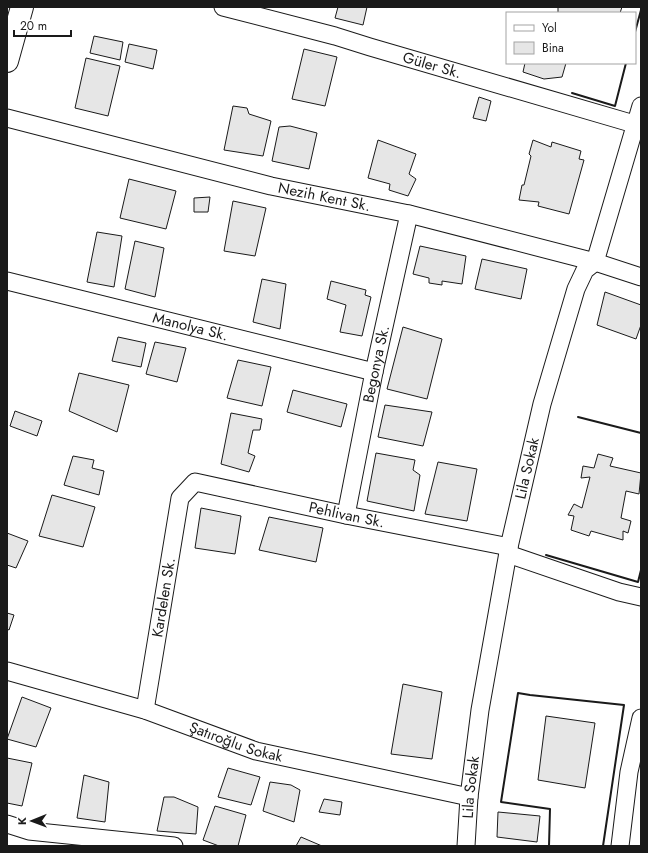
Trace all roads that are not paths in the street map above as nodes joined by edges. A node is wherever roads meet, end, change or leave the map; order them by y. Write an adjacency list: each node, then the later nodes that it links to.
1 (22, 7): 3 (highway)
2 (223, 7): 6 (street, Güler Sk.)
3 (7, 61)
4 (641, 106): 6 (street, Lila Sokak)
5 (7, 118): 7 (street, Nezih Kent Sk.)
6 (639, 125): 8 (street, Lila Sokak)
7 (409, 214): 8 (street, Nezih Kent Sk.); 11 (street, Begonya Sk.)
8 (595, 262): 9 (street, Nezih Kent Sk.); 14 (street, Lila Sokak)
9 (641, 277)
10 (7, 281): 11 (street, Manolya Sk.)
11 (374, 372): 13 (street, Begonya Sk.)
12 (188, 489): 13 (street, Pehlivan Sk.); 17 (street, Kardelen Sk.)
13 (346, 515): 14 (street, Pehlivan Sk.)
14 (509, 550): 15 (street, Pehlivan Sk.); 19 (street, Lila Sokak)
15 (641, 597)
16 (7, 671): 17 (street, Şatıroğlu Sokak)
17 (145, 710): 19 (street, Şatıroğlu Sokak)
18 (641, 718): 23 (street)
19 (469, 798): 22 (street, Lila Sokak)
20 (7, 824): 21 (street)
21 (174, 846)
22 (466, 846)
23 (620, 846)

